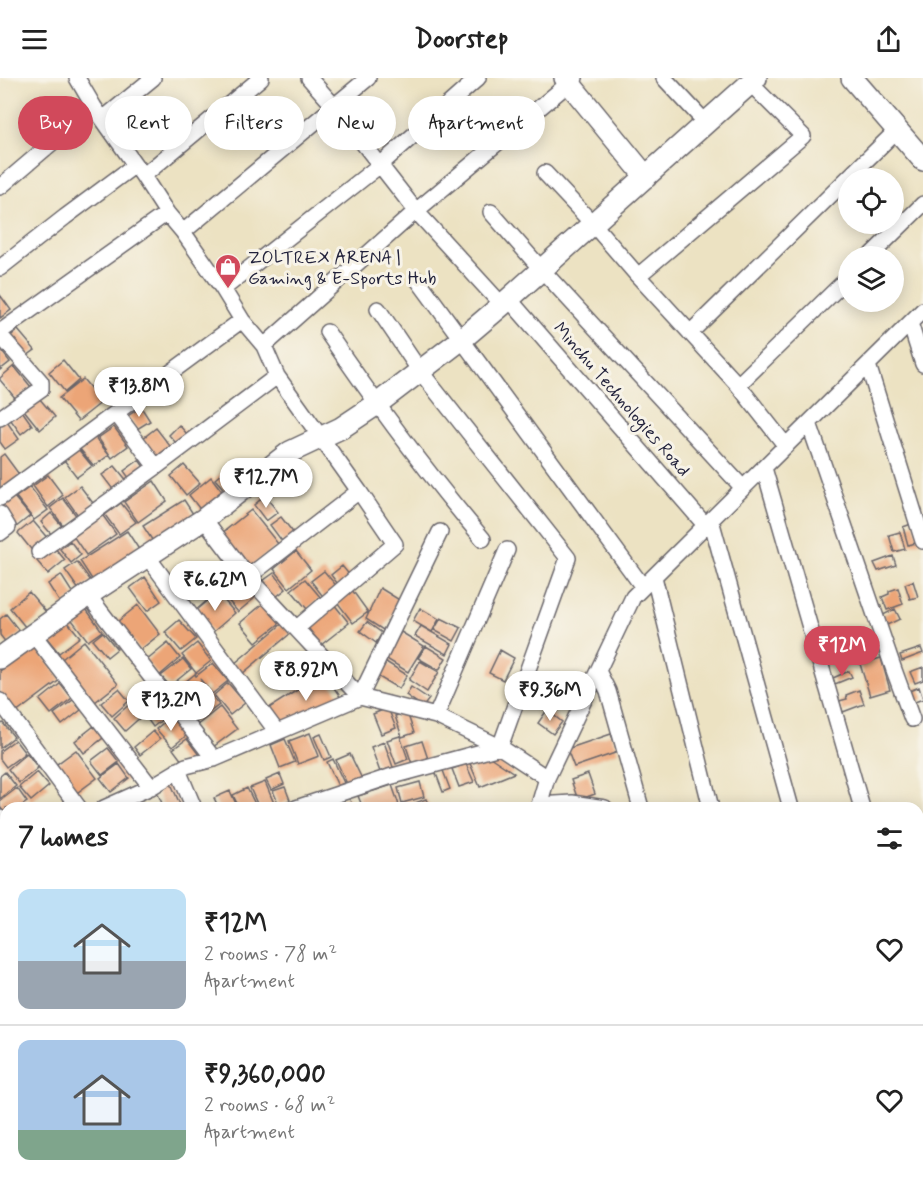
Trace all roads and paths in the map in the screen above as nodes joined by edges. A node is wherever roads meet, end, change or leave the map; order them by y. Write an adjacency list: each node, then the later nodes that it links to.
1 (77, 78): 13 (street)
2 (153, 78): 13 (street)
3 (261, 78): 20 (street)
4 (309, 78): 11 (street, Minchu Technologies Road)
5 (368, 78): 12 (street)
6 (478, 78): 19 (street)
7 (664, 78): 15 (street)
8 (852, 78): 16 (street)
9 (570, 80): 22 (street); 25 (street)
10 (753, 81): 15 (street); 33 (street)
11 (325, 96)
12 (346, 96)
13 (99, 113): 20 (street); 23 (street)
14 (316, 121): 29 (street)
15 (706, 123): 22 (street)
16 (897, 130): 18 (street); 44 (street)
17 (368, 150): 19 (street, Minchu Technologies Road)
18 (923, 160)
19 (380, 165): 25 (street, Minchu Technologies Road); 36 (street)
20 (139, 170): 27 (street); 31 (street)
21 (545, 173): 28 (street)
22 (646, 177): 28 (street)
23 (0, 188)
24 (923, 204): 30 (street)
25 (416, 211): 37 (street, Minchu Technologies Road); 46 (street)
26 (491, 212): 32 (street)
27 (168, 213): 29 (street); 43 (street)
28 (593, 224): 32 (street); 33 (street)
29 (183, 232): 36 (street)
30 (880, 246)
31 (0, 268)
32 (542, 270): 37 (street); 60 (street)
33 (638, 276): 44 (street)
34 (418, 280): 45 (street)
35 (838, 288): 51 (street)
36 (223, 289): 40 (street)
37 (506, 302): 45 (street); 65 (street, Minchu Technologies Road)
38 (378, 309): 49 (street)
39 (923, 310): 41 (street)
40 (242, 320): 46 (street); 53 (street)
41 (910, 323): 47 (street); 48 (street)
42 (327, 332): 52 (street)
43 (0, 333): 54 (street)
44 (690, 333): 51 (street)
45 (462, 339): 49 (street); 74 (street)
46 (264, 346): 50 (street)
47 (923, 363)
48 (868, 365): 55 (street); 69 (street)
49 (420, 371): 52 (street); 85 (street)
50 (277, 376): 56 (street); 58 (street)
51 (738, 385): 57 (street)
52 (376, 404): 56 (street); 68 (street)
53 (116, 413): 58 (street); 62 (street)
54 (0, 418)
55 (809, 423): 57 (street); 83 (street)
56 (321, 438): 61 (street); 64 (street)
57 (786, 446): 59 (street)
58 (156, 467): 71 (street)
59 (764, 468): 60 (street); 98 (street)
60 (743, 488): 65 (street)
61 (359, 491): 73 (street); 76 (street)
62 (0, 498)
63 (0, 514): 67 (street)
64 (204, 519): 72 (street); 73 (street)
65 (709, 523): 74 (street); 97 (street)
66 (440, 532): 80 (street)
67 (0, 533)
68 (483, 539)
69 (923, 541)
70 (507, 550): 82 (street)
71 (39, 552)
72 (147, 556): 75 (street); 84 (street)
73 (248, 577): 76 (street)
74 (648, 582): 79 (street); 96 (street)
75 (88, 595): 77 (street); 86 (street)
76 (297, 628): 80 (street)
77 (33, 634): 78 (street); 89 (street)
78 (0, 658)
79 (598, 671): 88 (street); 95 (street)
80 (360, 697): 82 (street); 84 (street)
81 (0, 701): 90 (street)
82 (435, 716): 85 (street)
83 (912, 719)
84 (277, 732): 86 (street)
85 (500, 747): 88 (street); 93 (street)
86 (214, 759): 87 (street)
87 (178, 770): 89 (street); 92 (street)
88 (547, 778): 94 (street)
89 (151, 787): 91 (street)
90 (76, 802)
91 (117, 802)
92 (191, 802)
93 (314, 802)
94 (535, 802)
95 (639, 802)
96 (709, 802)
97 (789, 802)
98 (860, 802)

